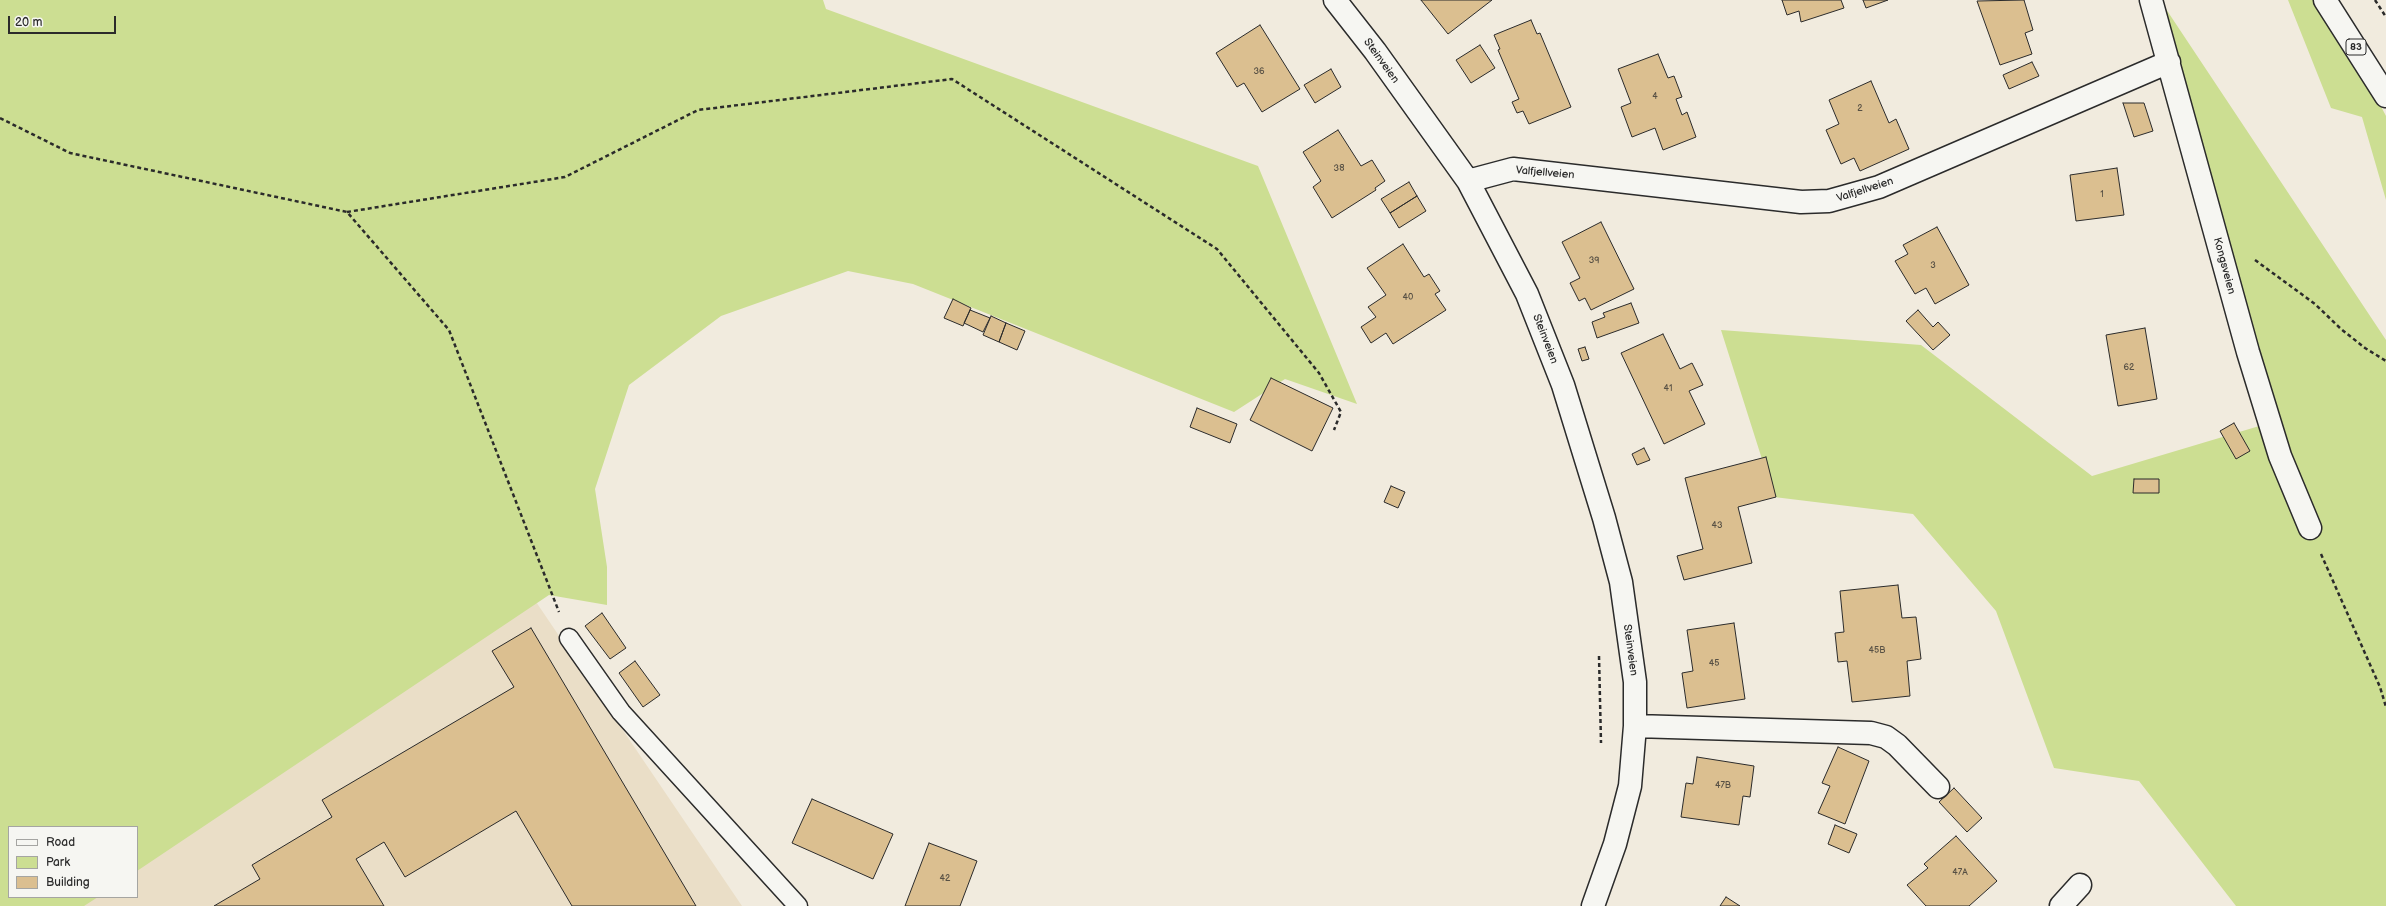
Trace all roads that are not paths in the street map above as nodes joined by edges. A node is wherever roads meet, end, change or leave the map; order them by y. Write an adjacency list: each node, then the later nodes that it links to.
1 (1335, 0): 6 (main road, Steinveien)
2 (2151, 0): 4 (main road, Kongsveien)
3 (2325, 0): 5 (main road, 83)
4 (2169, 62): 6 (main road, Valfjellveien); 7 (main road, Kongsveien)
5 (2386, 96)
6 (1468, 181): 9 (main road, Steinveien)
7 (2310, 528)
8 (569, 638): 12 (lane)
9 (1635, 726): 10 (main road); 13 (main road, Steinveien)
10 (1938, 787)
11 (2080, 885): 14 (main road)
12 (798, 906)
13 (1592, 906)
14 (2061, 906)

